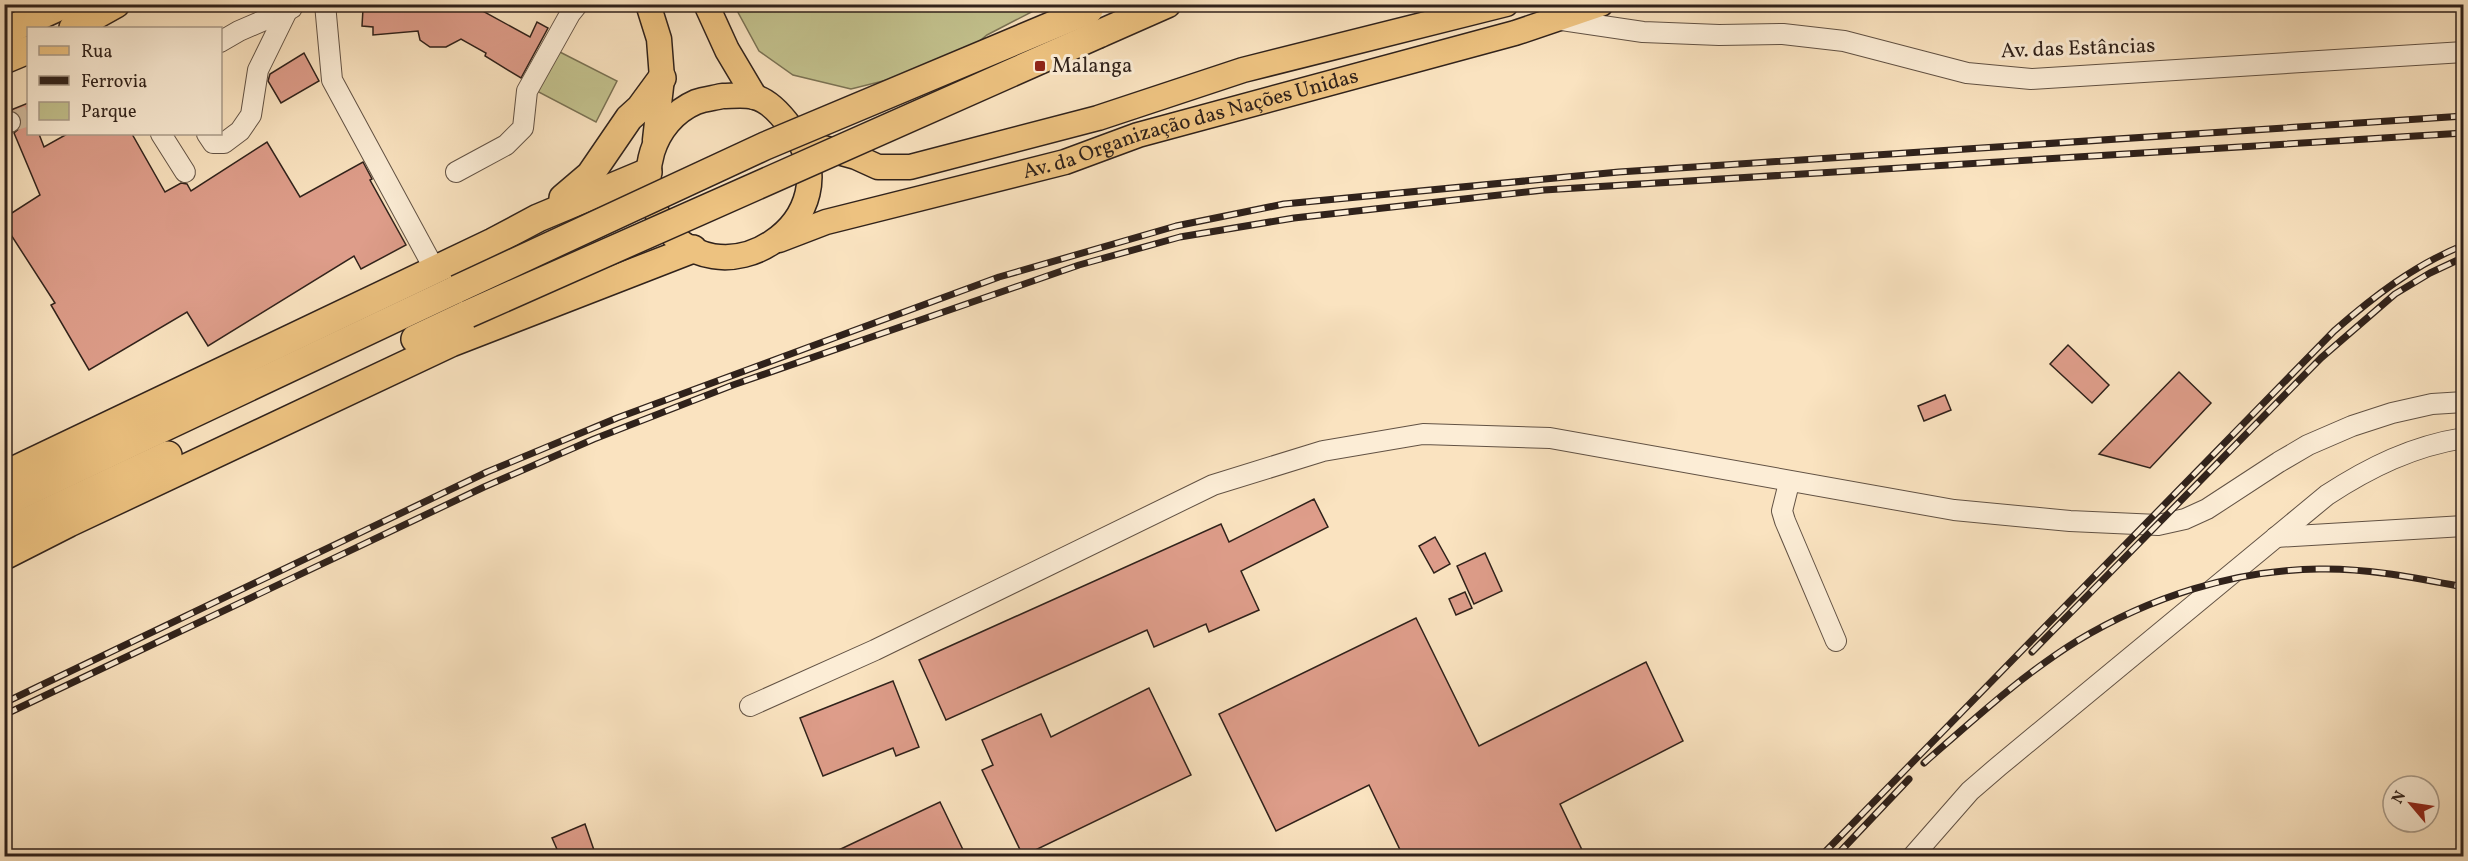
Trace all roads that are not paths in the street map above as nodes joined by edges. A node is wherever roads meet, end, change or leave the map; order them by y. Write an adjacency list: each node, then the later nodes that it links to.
1 (116, 4): 12 (highway)
2 (325, 4): 32 (street)
3 (578, 4): 27 (street)
4 (648, 4): 20 (main road)
5 (706, 4): 21 (main road)
6 (1167, 4): 39 (highway, bridge)
7 (1506, 4): 25 (main road, Av. da Organização das Nações Unidas)
8 (1601, 4): 11 (main road, Av. da Organização das Nações Unidas)
9 (294, 7): 16 (street); 23 (street)
10 (1095, 7): 37 (highway, bridge)
11 (1555, 19): 18 (street, Av. das Estâncias); 30 (main road, Av. da Organização das Nações Unidas)
12 (72, 22): 13 (highway)
13 (38, 27)
14 (27, 29): 15 (highway)
15 (4, 32)
16 (222, 41)
17 (27, 50): 19 (highway)
18 (2463, 52)
19 (4, 60)
20 (662, 78): 24 (main road); 29 (highway)
21 (755, 97): 24 (main road); 25 (main road)
22 (162, 135): 26 (street)
23 (208, 135)
24 (655, 142): 28 (main road)
25 (802, 142): 30 (main road)
26 (184, 172)
27 (456, 172)
28 (648, 172): 29 (highway); 31 (main road)
29 (538, 218): 32 (highway)
30 (779, 240): 31 (main road)
31 (693, 249): 41 (highway)
32 (435, 270): 35 (highway)
33 (2463, 402): 36 (street)
34 (2463, 438): 40 (street)
35 (4, 475)
36 (1789, 483): 42 (street); 43 (street)
37 (4, 503)
38 (2463, 526): 40 (street)
39 (4, 532)
40 (2276, 537): 44 (street)
41 (4, 556)
42 (1836, 641)
43 (750, 706)
44 (1915, 856)

